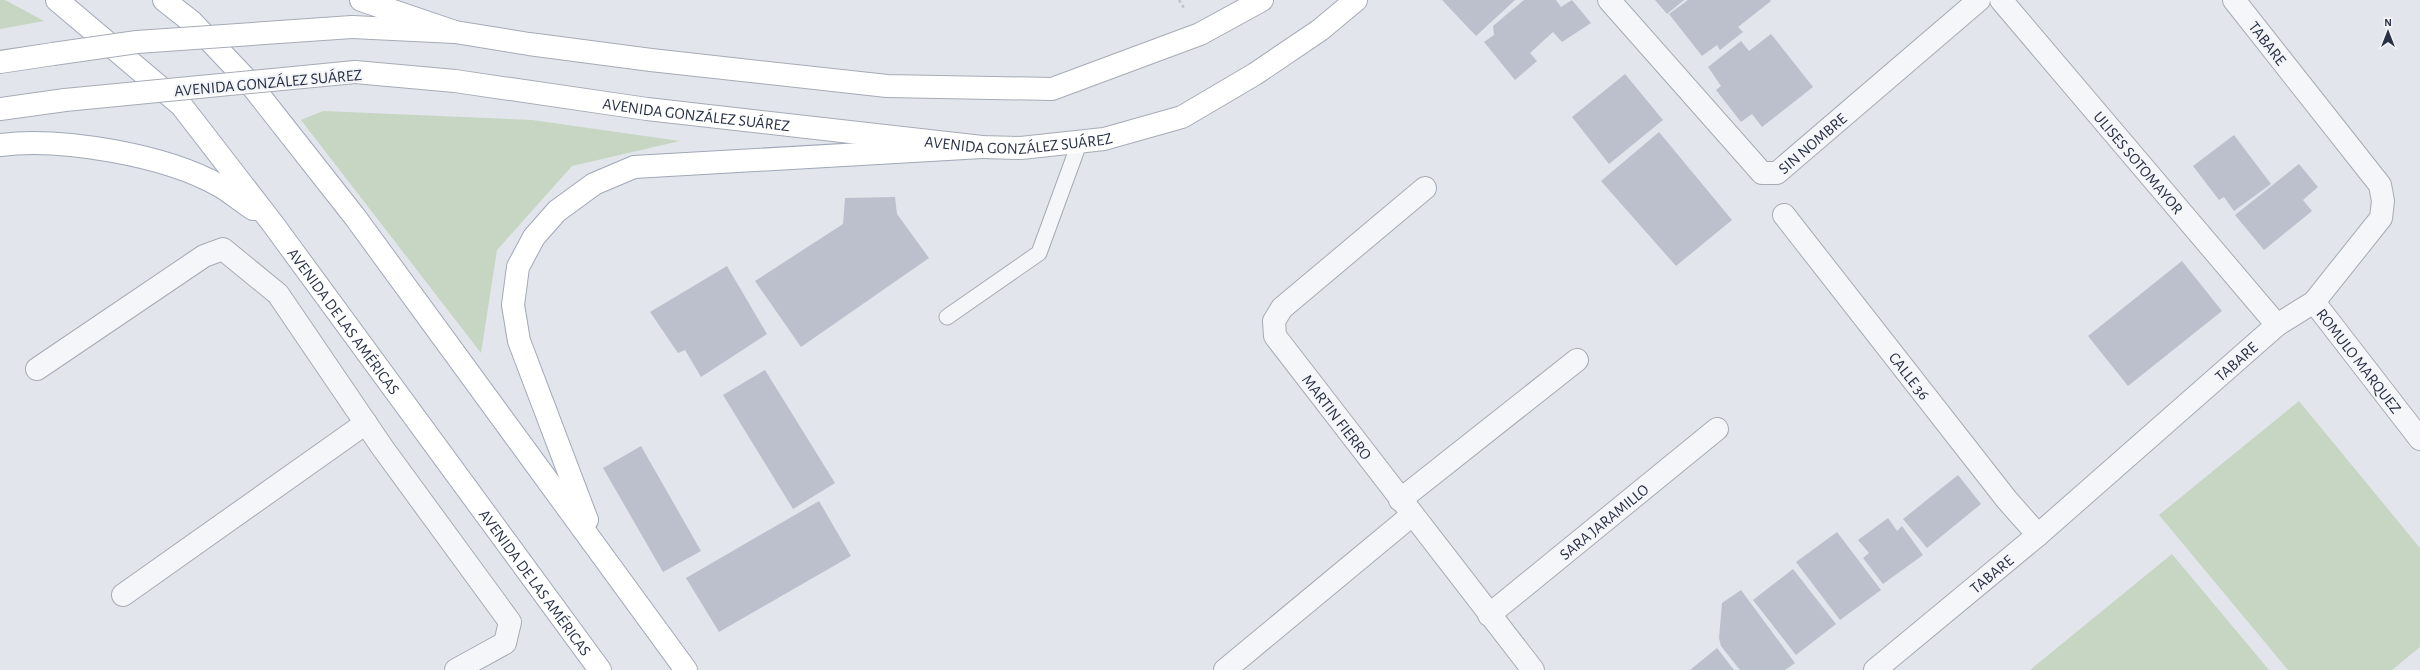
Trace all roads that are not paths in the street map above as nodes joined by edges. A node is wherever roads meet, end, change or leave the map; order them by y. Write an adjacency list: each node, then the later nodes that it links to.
1 (57, 0): 18 (main road, AVENIDA DE LAS AMÉRICAS)
2 (164, 0): 29 (main road)
3 (361, 0): 10 (main road)
4 (1262, 0): 10 (main road)
5 (1356, 0): 13 (main road, AVENIDA GONZÁLEZ SUÁREZ)
6 (1609, 0): 7 (street, SIN NOMBRE)
7 (1979, 0)
8 (2001, 0): 21 (street, ULISES SOTOMAYOR)
9 (2234, 0): 19 (street, TABARE)
10 (455, 32): 11 (main road, bridge)
11 (0, 62)
12 (0, 109): 15 (main road, AVENIDA GONZÁLEZ SUÁREZ, bridge)
13 (1080, 141): 15 (main road, AVENIDA GONZÁLEZ SUÁREZ); 20 (lane)
14 (0, 145): 18 (main road)
15 (982, 147): 29 (main road)
16 (1425, 188): 27 (street, MARTIN FIERRO)
17 (1784, 214): 28 (street, CALLE 36)
18 (273, 224): 33 (main road, AVENIDA DE LAS AMÉRICAS)
19 (2314, 302): 21 (street, TABARE); 26 (street, ROMULO MARQUEZ)
20 (947, 317)
21 (2278, 325): 28 (street, TABARE)
22 (1577, 360): 27 (street)
23 (37, 369): 24 (street)
24 (366, 423): 30 (street); 32 (street)
25 (1717, 429): 31 (street, SARA JARAMILLO)
26 (2419, 435)
27 (1406, 507): 31 (street, MARTIN FIERRO); 35 (street)
28 (2038, 535): 37 (street, TABARE)
29 (597, 546): 34 (main road)
30 (123, 595)
31 (1489, 615): 36 (street, MARTIN FIERRO)
32 (456, 670)
33 (600, 670)
34 (686, 670)
35 (1225, 670)
36 (1533, 670)
37 (1875, 670)

